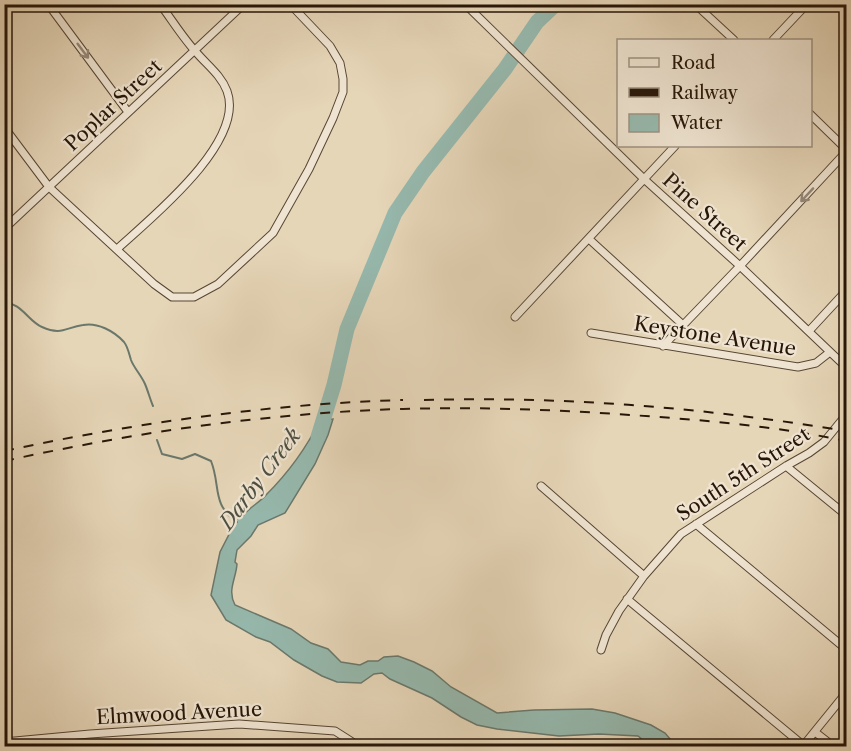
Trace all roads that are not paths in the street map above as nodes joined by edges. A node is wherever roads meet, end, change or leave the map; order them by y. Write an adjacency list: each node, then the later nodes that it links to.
1 (48, 4): 11 (street, one-way to 11)
2 (160, 4): 10 (street)
3 (290, 4): 20 (street)
4 (465, 4): 16 (street, Pine Street)
5 (695, 4): 8 (street)
6 (807, 4): 9 (street)
7 (242, 5): 10 (street, Poplar Street)
8 (733, 39)
9 (774, 39)
10 (195, 52): 11 (street, Poplar Street); 20 (street)
11 (128, 112): 17 (street, Poplar Street)
12 (812, 116): 15 (street)
13 (4, 127): 17 (street)
14 (674, 147): 16 (street)
15 (846, 151): 21 (street, one-way to 21)
16 (644, 179): 19 (street); 21 (street, Pine Street)
17 (50, 187): 18 (street, Poplar Street); 20 (street)
18 (4, 229)
19 (588, 238): 23 (street); 24 (street)
20 (117, 249)
21 (740, 266): 24 (street); 25 (street, Pine Street)
22 (846, 291): 25 (street)
23 (515, 317)
24 (683, 325): 27 (street)
25 (809, 331): 28 (street, Pine Street)
26 (591, 333): 27 (street, Keystone Avenue)
27 (663, 346): 28 (street, Keystone Avenue)
28 (830, 352): 29 (street, Pine Street)
29 (846, 367)
30 (846, 415): 31 (street, South 5th Street)
31 (786, 466): 33 (street); 34 (street, South 5th Street)
32 (541, 486): 35 (street)
33 (846, 515)
34 (696, 524): 35 (street, South 5th Street); 37 (street)
35 (644, 576): 36 (street, South 5th Street)
36 (627, 599): 38 (street, South 5th Street); 43 (street)
37 (846, 649)
38 (601, 650)
39 (846, 693): 40 (street)
40 (815, 732): 43 (street); 45 (street)
41 (4, 742): 42 (street, Elmwood Avenue)
42 (358, 746): 44 (street, Elmwood Avenue)
43 (804, 746)
44 (423, 747)
45 (833, 747)

